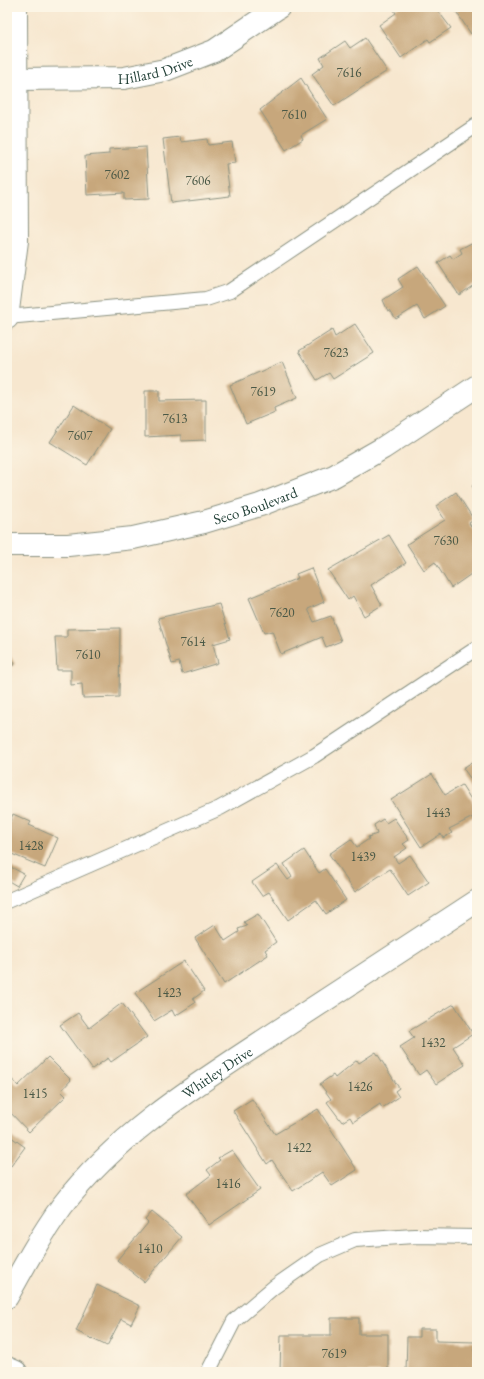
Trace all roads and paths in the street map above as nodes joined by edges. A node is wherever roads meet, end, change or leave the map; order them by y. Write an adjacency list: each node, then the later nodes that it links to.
1 (16, 7): 3 (street)
2 (279, 7): 3 (street, Hillard Drive)
3 (15, 79): 5 (street)
4 (477, 125): 5 (lane)
5 (7, 318)
6 (477, 386): 7 (street, Seco Boulevard)
7 (7, 545)
8 (477, 648): 9 (lane)
9 (7, 901)
10 (477, 901): 12 (street, Whitley Drive)
11 (477, 1237): 15 (lane)
12 (7, 1297)
13 (7, 1368): 14 (street)
14 (16, 1372)
15 (208, 1372)

